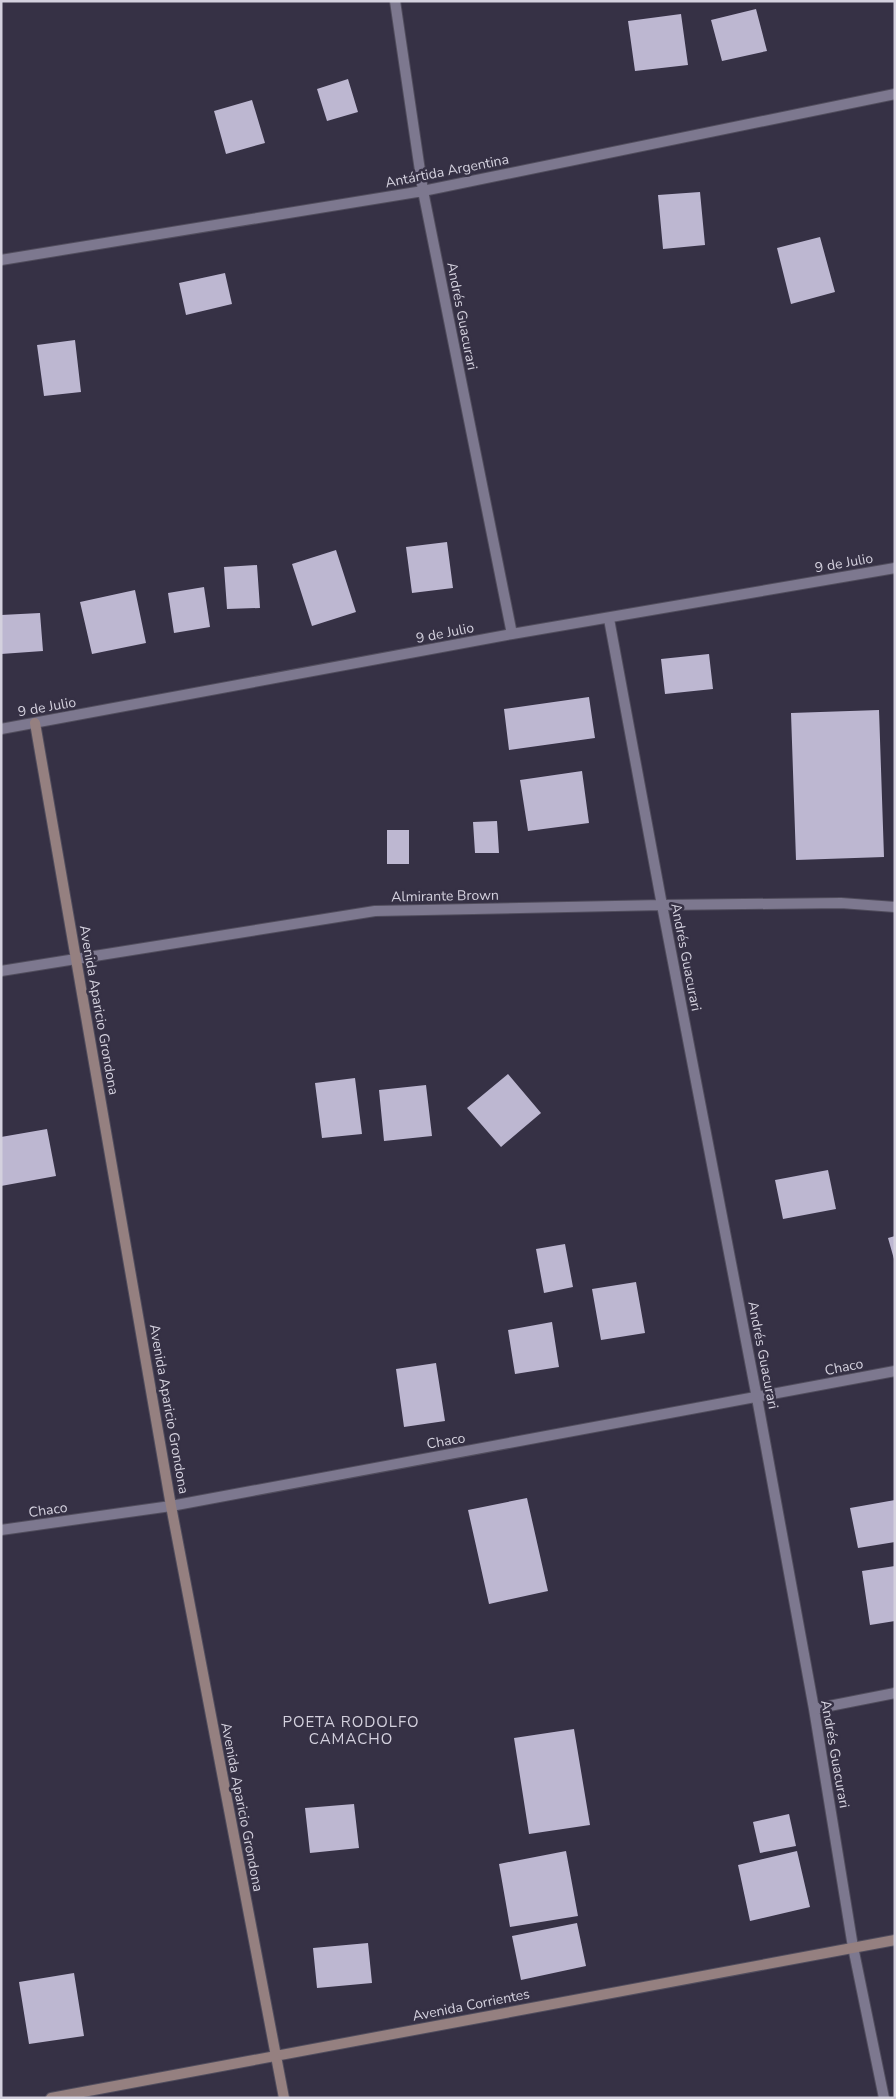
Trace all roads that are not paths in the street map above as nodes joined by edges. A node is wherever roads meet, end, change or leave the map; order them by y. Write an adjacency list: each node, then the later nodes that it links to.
1 (395, 1): 3 (street, Andrés Guacurari)
2 (895, 94): 3 (street, Antártida Argentina)
3 (423, 191): 4 (street, Antártida Argentina); 7 (street, Andrés Guacurari)
4 (1, 260)
5 (895, 568): 6 (street, 9 de Julio)
6 (609, 619): 7 (street, 9 de Julio); 10 (street, Andrés Guacurari)
7 (512, 634): 8 (street, 9 de Julio)
8 (35, 723): 9 (street, 9 de Julio); 12 (main road, Avenida Aparicio Grondona)
9 (1, 729)
10 (662, 905): 11 (street, Almirante Brown); 12 (street, Almirante Brown); 15 (street, Andrés Guacurari)
11 (895, 907)
12 (77, 959): 13 (street, Almirante Brown); 16 (main road, Avenida Aparicio Grondona)
13 (1, 971)
14 (895, 1371): 15 (street, Chaco)
15 (757, 1398): 16 (street, Chaco); 19 (street, Andrés Guacurari)
16 (171, 1506): 17 (street, Chaco); 22 (main road, Avenida Aparicio Grondona)
17 (1, 1530)
18 (895, 1693): 19 (street)
19 (814, 1709): 21 (street, Andrés Guacurari)
20 (895, 1940): 21 (main road, Avenida Corrientes)
21 (853, 1947): 22 (main road, Avenida Corrientes); 25 (street, Andrés Guacurari)
22 (275, 2056): 23 (main road, Avenida Corrientes); 24 (main road, Avenida Aparicio Grondona)
23 (52, 2098)
24 (284, 2098)
25 (884, 2098)

